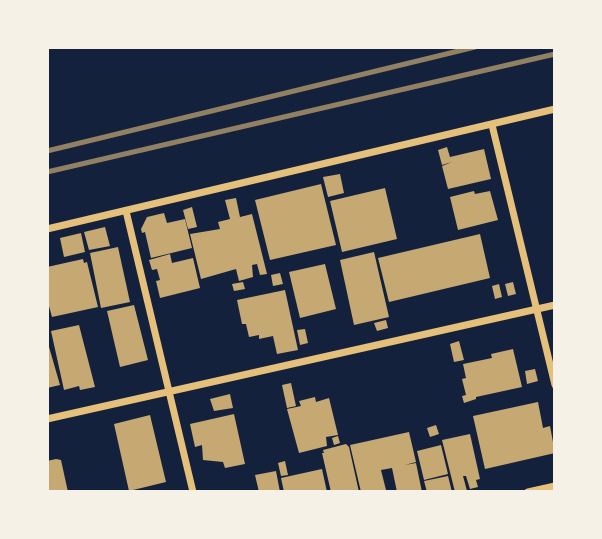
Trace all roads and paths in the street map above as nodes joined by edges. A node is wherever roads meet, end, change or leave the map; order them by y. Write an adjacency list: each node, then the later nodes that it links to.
1 (555, 109): 2 (street)
2 (492, 125): 3 (street); 6 (street)
3 (125, 211): 4 (street); 8 (street)
4 (47, 229)
5 (555, 305): 6 (street)
6 (536, 309): 7 (street); 8 (street)
7 (555, 384)
8 (170, 392): 9 (street); 11 (street)
9 (47, 419)
10 (555, 486): 12 (street)
11 (193, 492)
12 (528, 492)

